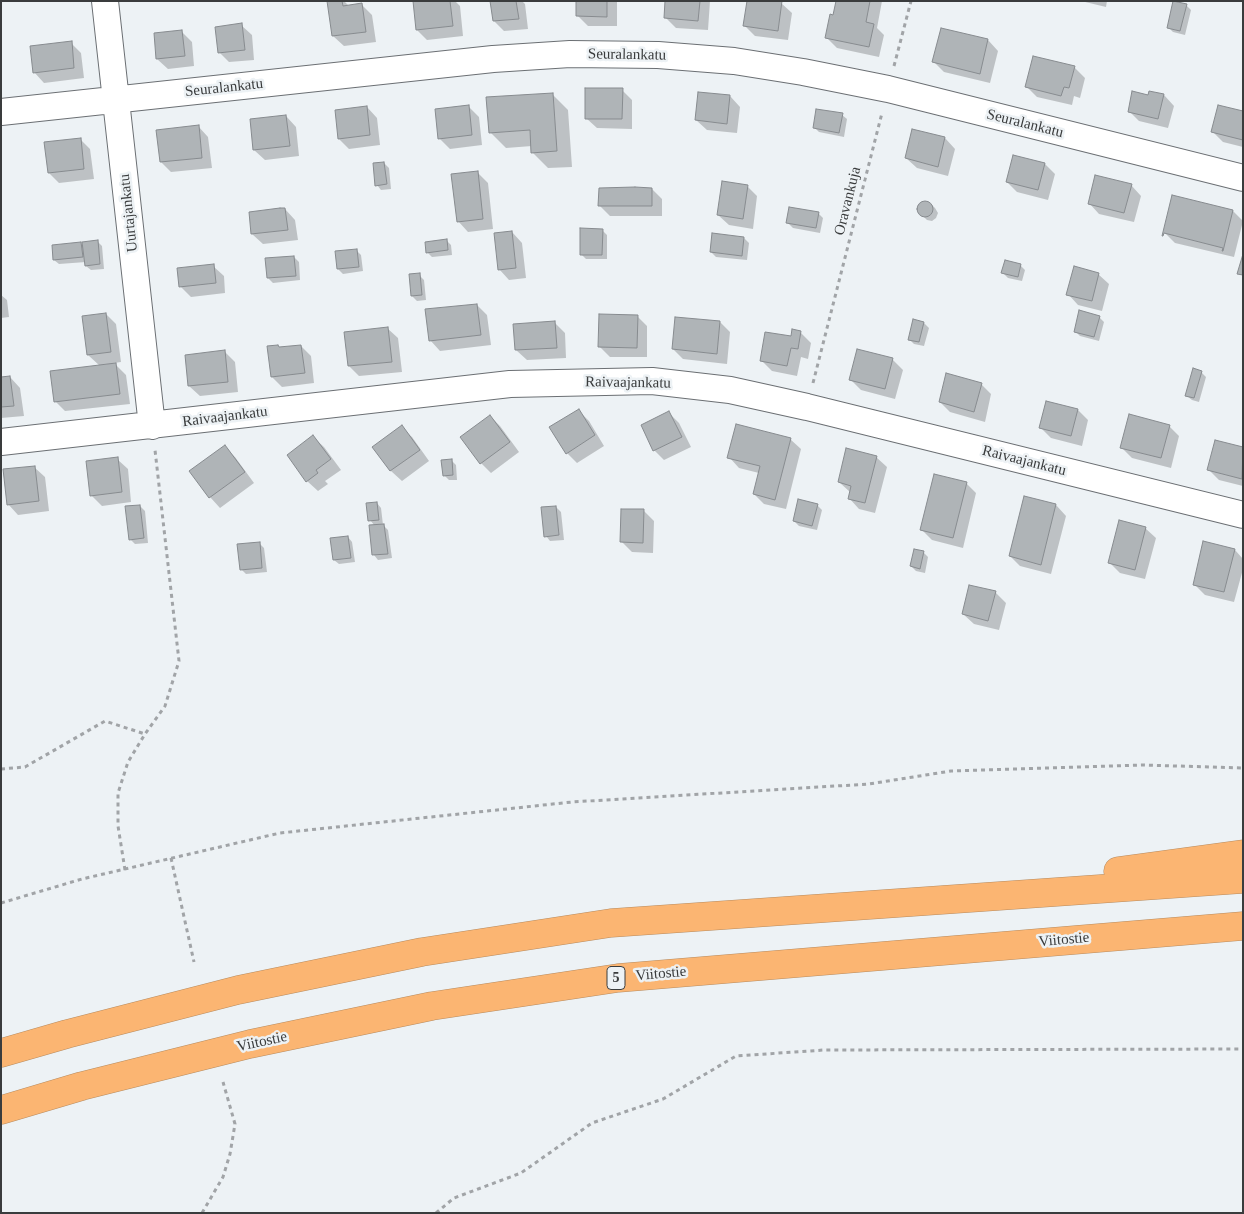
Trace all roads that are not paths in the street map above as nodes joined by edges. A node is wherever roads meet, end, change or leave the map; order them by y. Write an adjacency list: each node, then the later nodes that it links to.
1 (105, 1): 2 (street, Uurtajankatu)
2 (117, 100): 3 (street, Seuralankatu); 4 (street, Seuralankatu); 5 (street, Uurtajankatu)
3 (1, 112)
4 (1243, 178)
5 (152, 426): 6 (street, Raivaajankatu); 7 (street, Raivaajankatu)
6 (1, 442)
7 (1243, 515)
8 (1243, 854): 10 (highway)
9 (1243, 879): 10 (highway)
10 (934, 900): 12 (highway)
11 (1243, 926): 13 (highway, Viitostie / 5)
12 (1, 1053)
13 (1, 1110)

